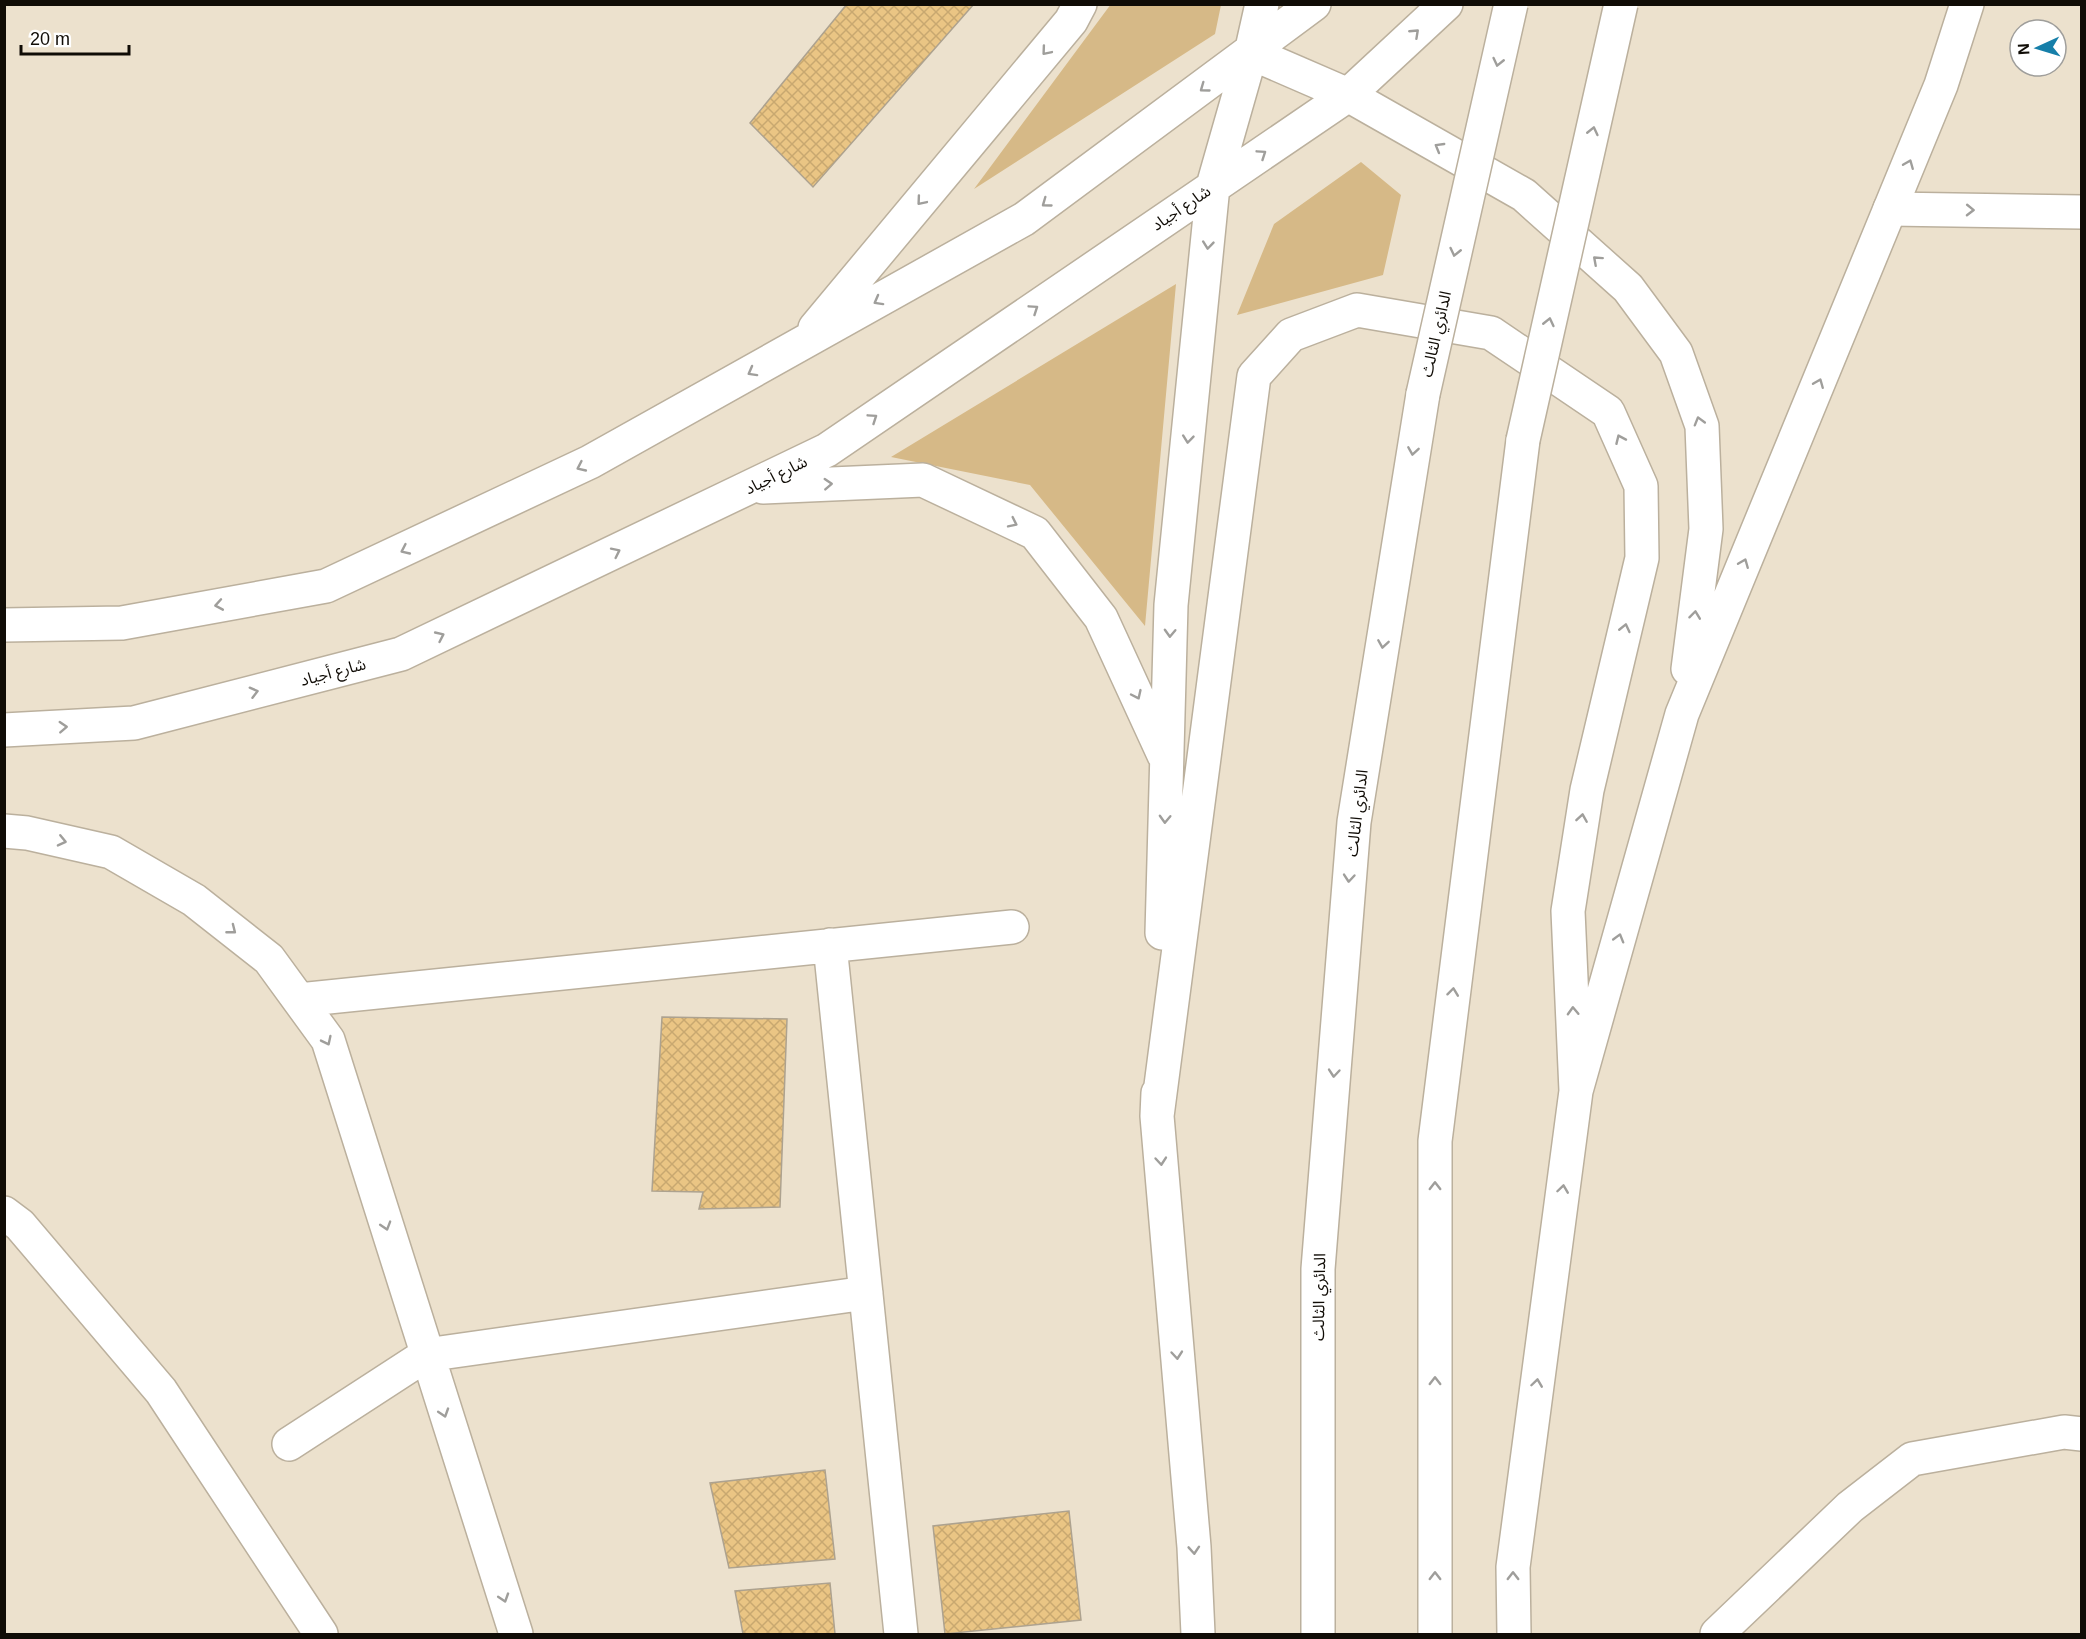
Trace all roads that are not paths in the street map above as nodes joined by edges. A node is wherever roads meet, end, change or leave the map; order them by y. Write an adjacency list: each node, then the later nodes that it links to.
1 (1080, 4): 13 (main road, one-way to 13)
2 (1262, 4): 8 (main road)
3 (1314, 4): 8 (main road)
4 (1446, 4): 9 (main road, شارع أجياد, one-way to 4)
5 (1511, 4): 34 (main road, الدائري الثالث, one-way to 34, bridge)
6 (1621, 4): 35 (main road, one-way to 6, bridge)
7 (1967, 4): 11 (main road, one-way to 7)
8 (1251, 53): 9 (main road); 10 (main road); 13 (main road, one-way to 13)
9 (1348, 95): 10 (main road, شارع أجياد, one-way to 9); 16 (main road, one-way to 9)
10 (1214, 186): 14 (main road, شارع أجياد, one-way to 10); 18 (main road, one-way to 18)
11 (1890, 209): 12 (main road, one-way to 12); 16 (main road, one-way to 11)
12 (2082, 213)
13 (803, 344): 15 (main road, one-way to 15)
14 (749, 487): 17 (main road, شارع أجياد, one-way to 14); 18 (main road, one-way to 18)
15 (4, 625)
16 (1682, 714): 23 (main road, one-way to 16)
17 (4, 730)
18 (1167, 761): 24 (main road, one-way to 24)
19 (4, 831): 22 (main road, one-way to 22)
20 (1012, 927): 21 (main road)
21 (830, 945): 22 (main road); 26 (main road)
22 (299, 999): 27 (main road, one-way to 27)
23 (1576, 1091): 24 (main road, one-way to 24); 36 (main road, one-way to 23)
24 (1157, 1116): 33 (main road, one-way to 33)
25 (4, 1213): 30 (main road)
26 (866, 1293): 27 (main road); 32 (main road)
27 (426, 1355): 29 (main road); 31 (main road, one-way to 31)
28 (2082, 1434): 37 (main road)
29 (290, 1444)
30 (321, 1635)
31 (516, 1635)
32 (901, 1635)
33 (1198, 1635)
34 (1318, 1635)
35 (1435, 1635)
36 (1514, 1635)
37 (1718, 1635)

